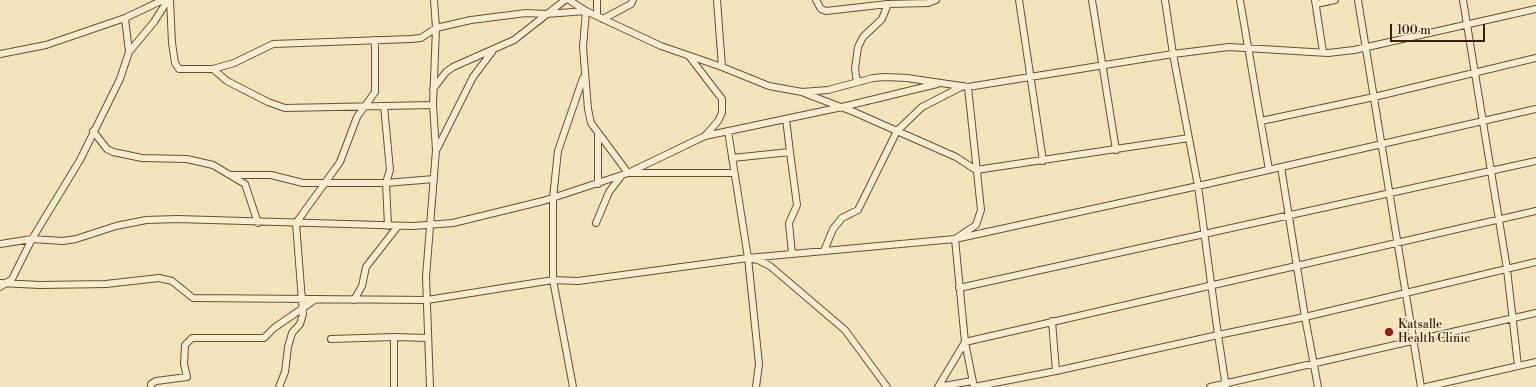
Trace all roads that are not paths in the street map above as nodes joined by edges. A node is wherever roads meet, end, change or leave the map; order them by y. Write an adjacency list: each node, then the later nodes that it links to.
1 (163, 0): 24 (street)
2 (169, 0): 31 (street); 40 (street)
3 (434, 0): 27 (street)
4 (565, 0): 23 (street)
5 (570, 0): 18 (street)
6 (597, 0): 25 (street)
7 (633, 0): 25 (street)
8 (717, 0): 39 (street)
9 (816, 0): 20 (street)
10 (936, 0): 20 (street)
11 (1019, 0): 43 (street)
12 (1092, 0): 38 (street)
13 (1165, 0): 35 (street)
14 (1240, 0): 30 (street)
15 (1335, 0): 19 (street)
16 (1358, 0): 29 (street)
17 (1463, 0): 26 (street)
18 (577, 2): 22 (street)
19 (1315, 2): 33 (street)
20 (888, 4): 44 (street)
21 (1536, 9): 26 (street)
22 (586, 11): 23 (street); 25 (street); 42 (street)
23 (546, 14): 27 (street); 32 (street)
24 (125, 18): 31 (street); 34 (street)
25 (600, 18): 36 (street)
26 (1468, 25): 29 (street); 41 (street)
27 (436, 28): 28 (street); 47 (street)
28 (374, 40): 40 (street); 52 (street)
29 (1366, 47): 33 (street); 49 (street)
30 (1248, 48): 33 (street); 35 (street); 56 (street)
31 (129, 52): 58 (street)
32 (492, 52): 47 (street); 65 (street)
33 (1323, 52)
34 (0, 54)
35 (1173, 54): 38 (street); 63 (street)
36 (688, 56): 39 (street); 62 (street)
37 (1536, 58): 41 (street)
38 (1103, 65): 43 (street); 66 (street)
39 (722, 67): 48 (street)
40 (213, 69): 52 (street)
41 (1475, 73): 49 (street); 57 (street)
42 (584, 75): 61 (street); 84 (street)
43 (1031, 77): 46 (street); 69 (street)
44 (857, 82): 45 (street); 48 (street)
45 (943, 83): 46 (street); 53 (street)
46 (965, 86): 60 (street); 72 (street)
47 (433, 89): 50 (street)
48 (802, 92): 53 (street)
49 (1374, 97): 56 (street); 64 (street)
50 (433, 105): 51 (street); 65 (street)
51 (384, 106): 52 (street); 80 (street)
52 (364, 107): 79 (street)
53 (842, 107): 55 (street); 60 (street)
54 (1536, 109): 57 (street)
55 (786, 119): 59 (street); 67 (street)
56 (1261, 121): 73 (street)
57 (1483, 121): 64 (street); 74 (street)
58 (93, 131): 77 (street); 95 (street)
59 (728, 131): 62 (street); 68 (street)
60 (897, 131): 72 (street); 99 (street)
61 (598, 134): 76 (street); 81 (street)
62 (705, 136): 76 (street)
63 (1189, 138): 66 (street); 82 (street)
64 (1382, 144): 71 (street); 83 (street)
65 (436, 150): 78 (street)
66 (1116, 150): 69 (street)
67 (790, 152): 68 (street); 100 (street)
68 (732, 158): 75 (street)
69 (1043, 161): 72 (street)
70 (1536, 161): 74 (street)
71 (1281, 167): 73 (street); 86 (street)
72 (976, 170): 96 (street)
73 (1269, 170): 82 (street)
74 (1491, 171): 83 (street); 87 (street)
75 (734, 173): 76 (street); 101 (street)
76 (625, 174): 81 (street); 90 (street)
77 (232, 176): 79 (street); 88 (street)
78 (434, 179): 80 (street); 91 (street)
79 (323, 183): 80 (street); 89 (street)
80 (386, 183): 92 (street)
81 (598, 184): 84 (street)
82 (1198, 186): 94 (street); 96 (street)
83 (1390, 193): 86 (street); 97 (street)
84 (553, 198): 91 (street); 105 (street)
85 (1536, 211): 87 (street)
86 (1290, 216): 94 (street); 103 (street)
87 (1499, 219): 97 (street); 104 (street)
88 (258, 223): 89 (street); 95 (street)
89 (296, 223): 92 (street); 112 (street)
90 (596, 223)
91 (432, 225): 93 (street); 115 (street)
92 (388, 226): 93 (street)
93 (398, 226): 114 (street)
94 (1205, 234): 108 (street); 110 (street)
95 (32, 239): 98 (street); 107 (street)
96 (955, 239): 99 (street); 110 (street)
97 (1398, 242): 103 (street); 111 (street)
98 (0, 244)
99 (824, 251): 100 (street)
100 (792, 254): 101 (street)
101 (748, 258): 105 (street); 139 (street); 140 (street)
102 (1536, 262): 104 (street)
103 (1297, 265): 108 (street); 118 (street)
104 (1507, 269): 111 (street); 119 (street)
105 (553, 280): 115 (street); 138 (street)
106 (0, 283): 107 (street)
107 (7, 284): 109 (street); 112 (street)
108 (1211, 285): 120 (street); 121 (street)
109 (0, 287)
110 (959, 288): 126 (street)
111 (1406, 293): 118 (street); 125 (street)
112 (302, 298): 113 (street); 116 (street)
113 (316, 299): 114 (street); 116 (street)
114 (354, 300): 115 (street)
115 (426, 300): 123 (street)
116 (303, 309): 134 (street); 135 (street)
117 (1536, 313): 119 (street)
118 (1305, 317): 121 (street); 128 (street)
119 (1513, 318): 125 (street); 129 (street)
120 (1052, 321): 126 (street); 130 (street)
121 (1218, 334): 130 (street); 133 (street)
122 (394, 337): 123 (street); 124 (street); 136 (street)
123 (428, 338): 137 (street)
124 (331, 339)
125 (1413, 341): 128 (street); 144 (street)
126 (965, 342): 132 (street); 141 (street)
127 (1536, 362): 129 (street)
128 (1314, 363): 133 (street); 143 (street)
129 (1518, 366): 131 (street)
130 (1056, 371): 132 (street)
131 (1452, 381): 145 (street); 146 (street)
132 (973, 385): 141 (street)
133 (1226, 385): 142 (street)
134 (150, 387)
135 (279, 387)
136 (394, 387)
137 (430, 387)
138 (573, 387)
139 (756, 387)
140 (887, 387)
141 (938, 387)
142 (1210, 387)
143 (1318, 387)
144 (1421, 387)
145 (1426, 387)
146 (1456, 387)

